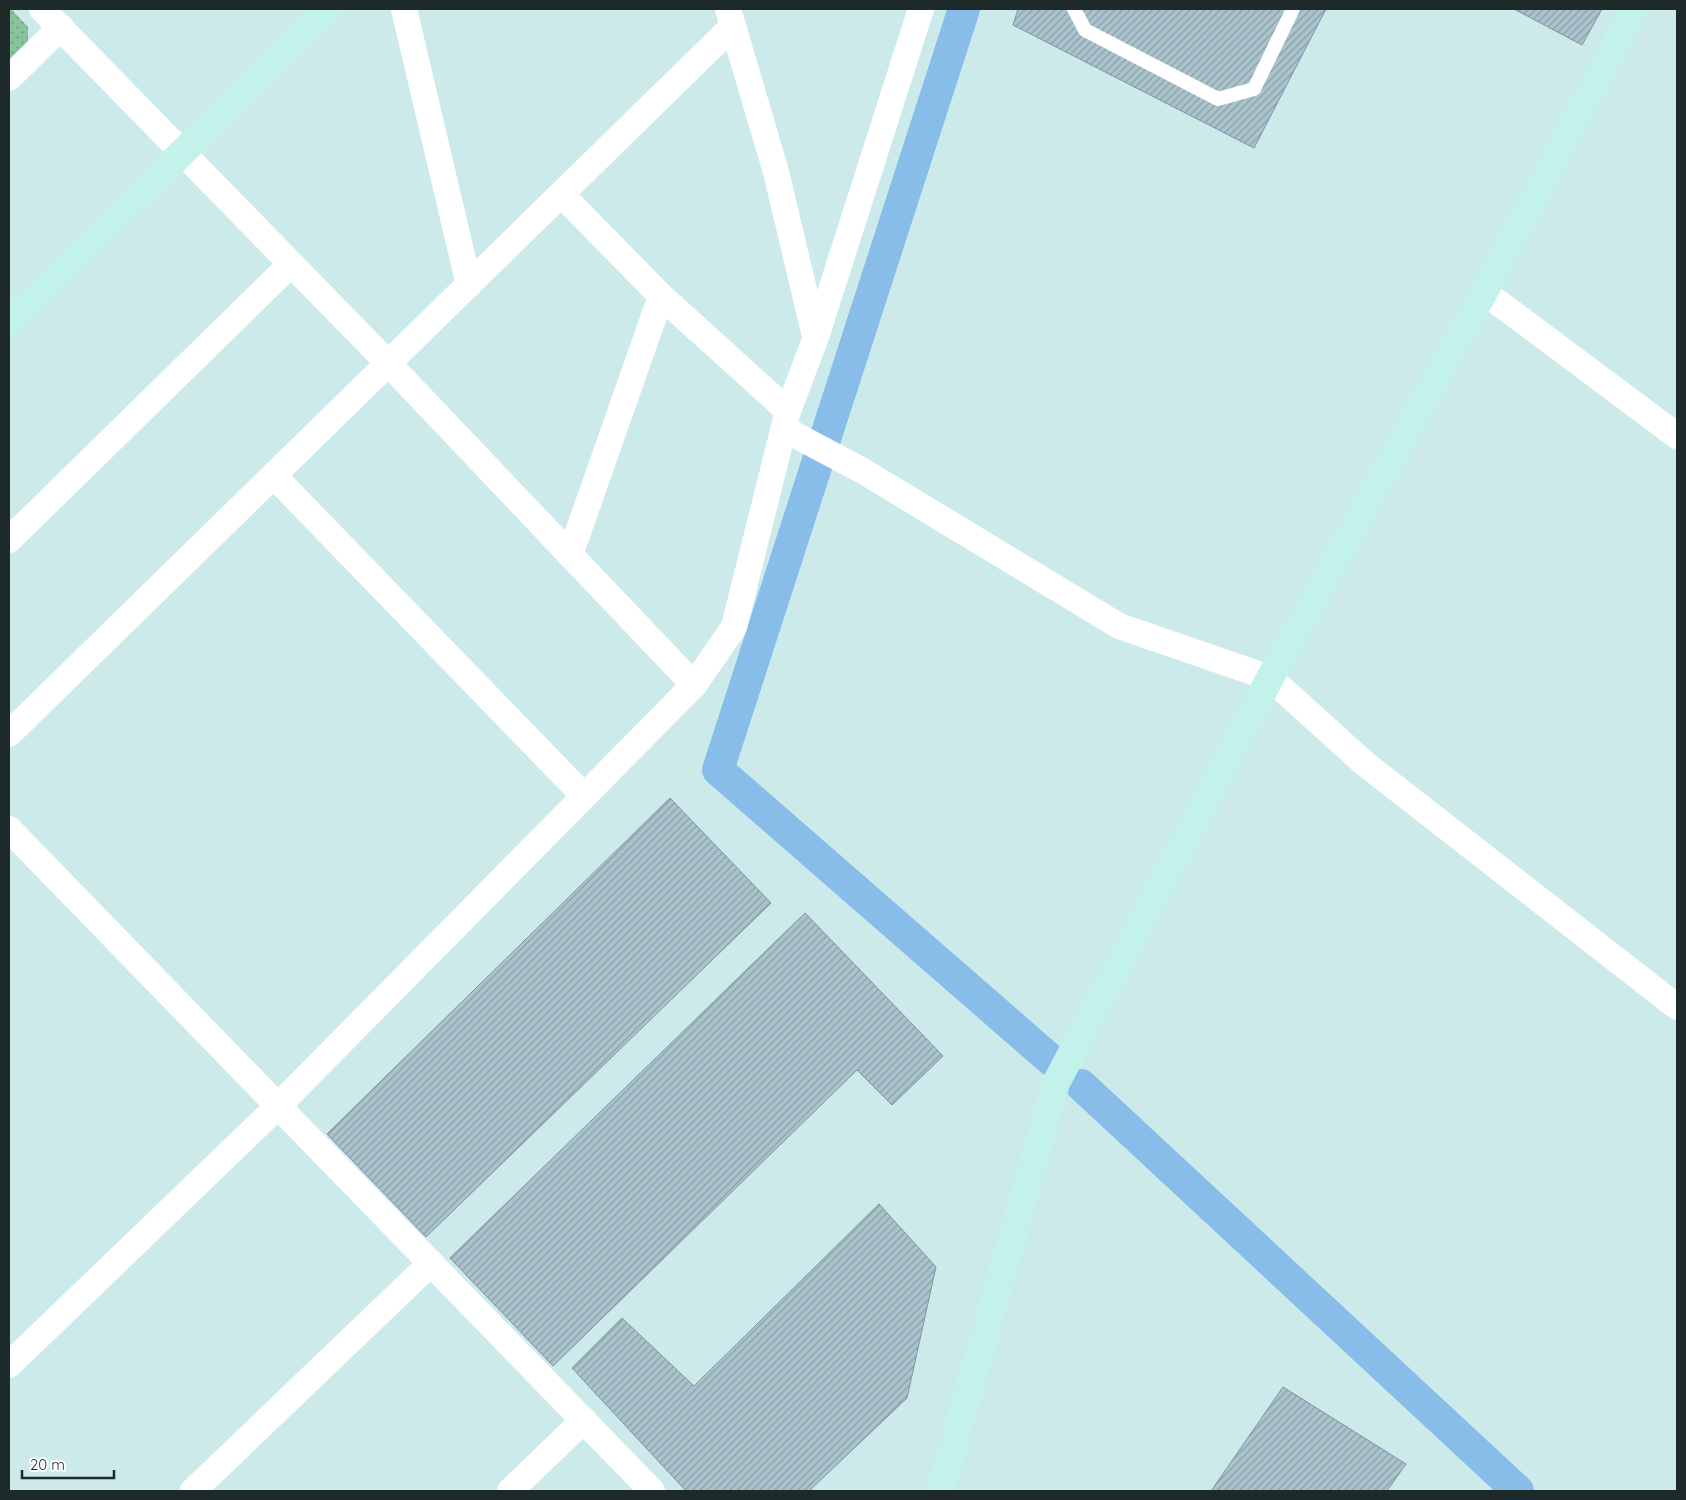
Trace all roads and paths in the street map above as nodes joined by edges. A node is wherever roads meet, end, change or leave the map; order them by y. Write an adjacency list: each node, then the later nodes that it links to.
1 (42, 9): 9 (street)
2 (328, 9): 11 (street)
3 (404, 9): 14 (street)
4 (920, 9): 18 (street)
5 (1074, 9): 6 (lane)
6 (1293, 9)
7 (1634, 9): 15 (street)
8 (730, 18): 12 (street); 18 (street)
9 (60, 27): 10 (street); 11 (street)
10 (9, 78)
11 (183, 151): 13 (street); 17 (street)
12 (561, 194): 14 (street); 16 (street)
13 (291, 264): 19 (street); 23 (street)
14 (469, 285): 19 (street)
15 (1484, 292): 21 (street); 25 (street)
16 (661, 296): 20 (street); 24 (street)
17 (9, 323)
18 (816, 337): 20 (street)
19 (388, 363): 22 (street); 24 (street)
20 (790, 425): 25 (street); 26 (street)
21 (1677, 436)
22 (275, 476): 27 (street); 28 (street)
23 (9, 540)
24 (570, 555): 26 (street)
25 (1270, 678): 30 (street); 38 (street)
26 (694, 685): 28 (street)
27 (9, 734)
28 (584, 796): 31 (street)
29 (9, 829): 31 (street)
30 (1677, 1007)
31 (277, 1107): 32 (street); 33 (street)
32 (431, 1263): 34 (street); 35 (street)
33 (9, 1365)
34 (584, 1420): 36 (street); 37 (street)
35 (193, 1491)
36 (510, 1491)
37 (652, 1491)
38 (940, 1491)

